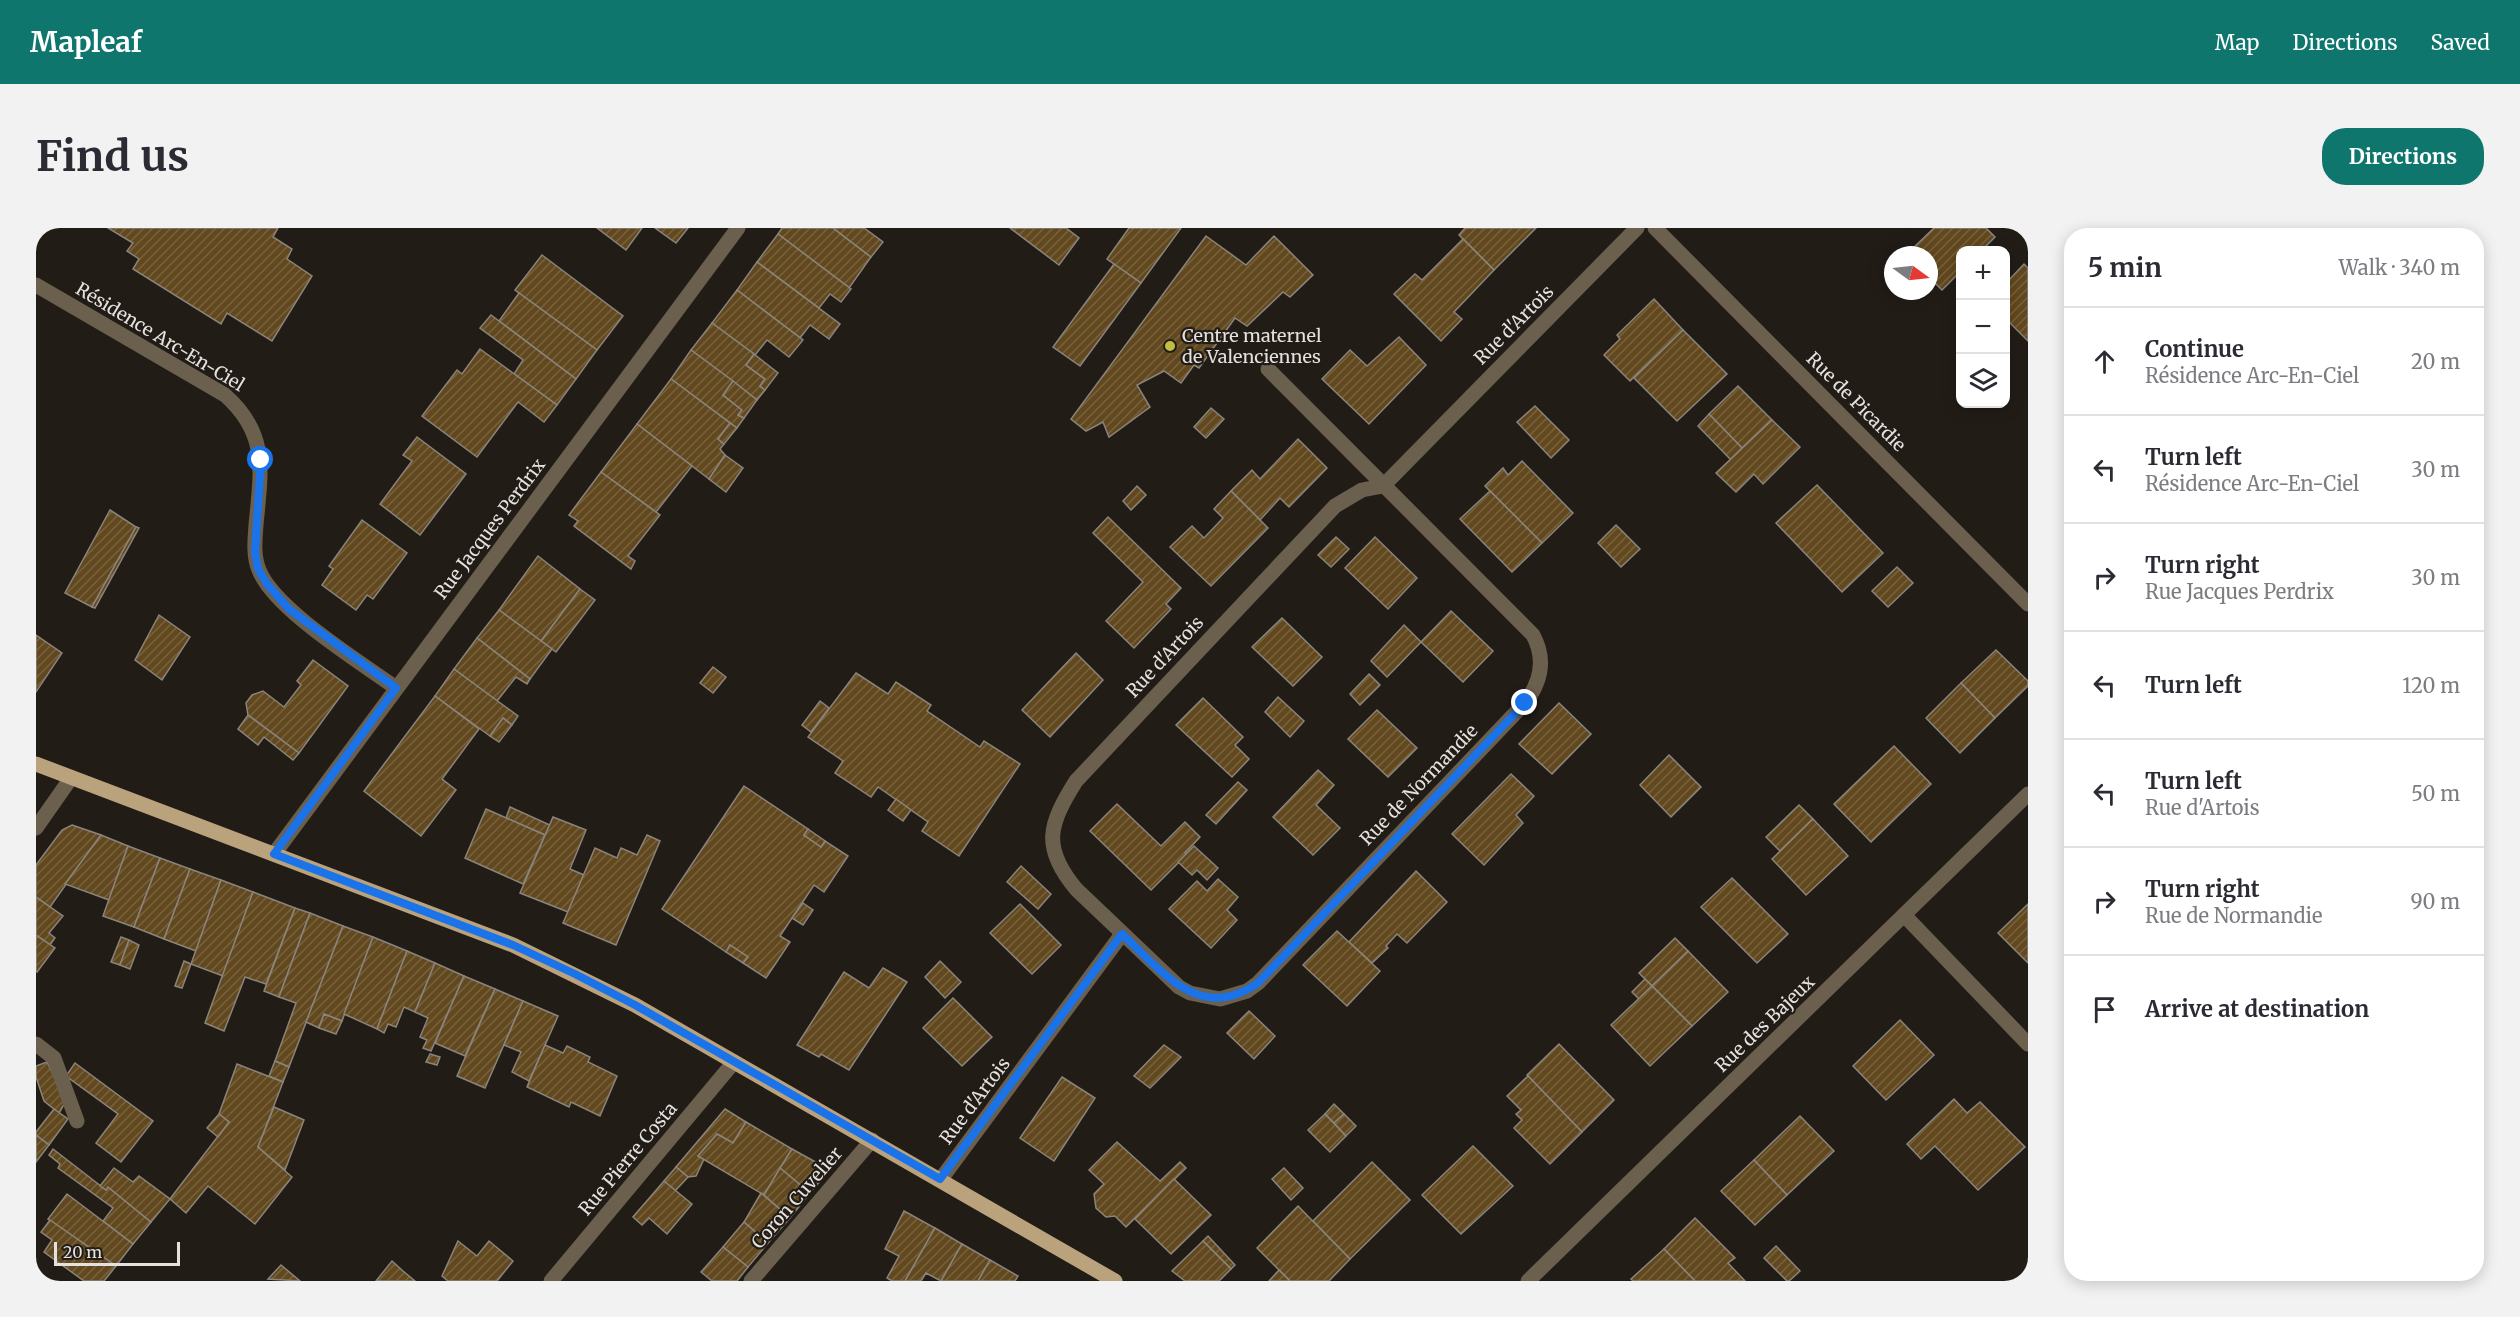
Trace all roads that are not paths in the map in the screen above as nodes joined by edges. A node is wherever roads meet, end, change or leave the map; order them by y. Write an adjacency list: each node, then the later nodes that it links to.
1 (738, 228): 8 (street, Rue Jacques Perdrix)
2 (1637, 228): 6 (street, Rue d'Artois)
3 (1655, 228): 7 (street, Rue de Picardie)
4 (36, 285): 8 (street, Résidence Arc-En-Ciel)
5 (1268, 369): 6 (street, Rue de Normandie)
6 (1383, 486): 15 (street, Rue d'Artois); 15 (street, Rue de Normandie)
7 (2028, 604)
8 (396, 688): 13 (street, Rue Jacques Perdrix)
9 (36, 764): 10 (main road)
10 (71, 778): 12 (street); 13 (main road)
11 (2028, 794): 14 (street, Rue des Bajeux)
12 (36, 828)
13 (274, 854): 18 (main road)
14 (1904, 915): 17 (street); 25 (street, Rue des Bajeux)
15 (1122, 934): 21 (street, Rue d'Artois)
16 (36, 1044): 19 (street)
17 (2028, 1044)
18 (734, 1062): 20 (main road); 22 (street, Rue Pierre Costa)
19 (77, 1121)
20 (873, 1140): 21 (main road); 23 (street, Coron Cuvelier)
21 (940, 1179): 24 (main road)
22 (551, 1281)
23 (751, 1281)
24 (1115, 1281)
25 (1528, 1281)

